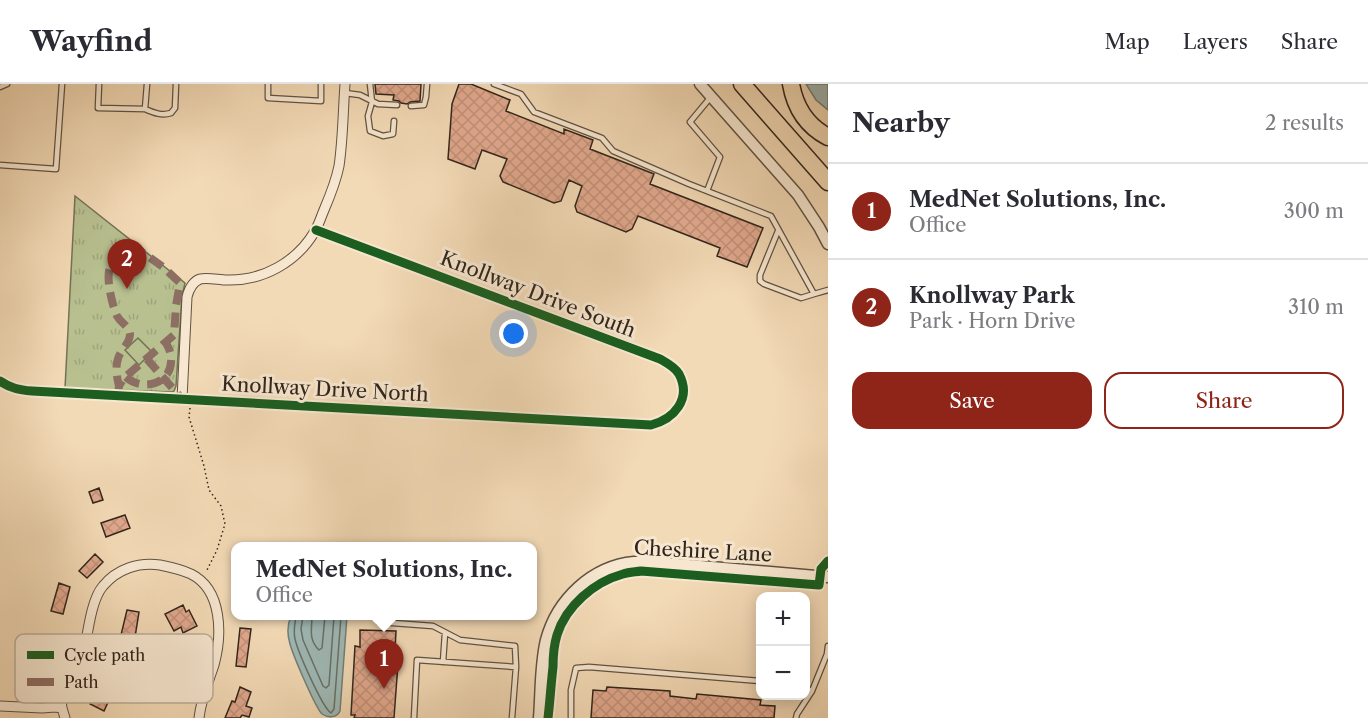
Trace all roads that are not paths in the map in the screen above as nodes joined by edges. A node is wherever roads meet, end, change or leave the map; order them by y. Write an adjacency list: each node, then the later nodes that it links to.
1 (7, 84): 14 (lane)
2 (62, 84): 23 (lane)
3 (99, 84): 20 (lane)
4 (147, 84): 20 (lane)
5 (176, 84): 20 (lane)
6 (268, 84): 7 (lane)
7 (321, 84)
8 (370, 84): 17 (lane)
9 (427, 84): 19 (lane)
10 (494, 84): 25 (lane)
11 (700, 84): 16 (street)
12 (742, 84): 24 (highway)
13 (791, 84): 22 (highway)
14 (0, 87)
15 (345, 89): 17 (lane); 26 (street)
16 (712, 97): 25 (lane); 28 (street)
17 (372, 102): 18 (lane); 21 (lane)
18 (397, 105)
19 (411, 106)
20 (145, 109)
21 (394, 121)
22 (828, 137)
23 (0, 165)
24 (828, 182)
25 (707, 191): 27 (lane)
26 (316, 230): 32 (street); 33 (street, Knollway Drive South)
27 (779, 230): 30 (lane); 30 (lane)
28 (828, 244)
29 (828, 290): 30 (lane)
30 (814, 294)
31 (0, 381): 32 (street, Knollway Drive North)
32 (186, 399): 33 (street, Knollway Drive North)
33 (651, 425)
34 (828, 577): 52 (street, Cheshire Lane)
35 (380, 622): 36 (lane)
36 (445, 633): 39 (lane); 41 (lane)
37 (89, 634): 40 (street)
38 (828, 646): 43 (lane)
39 (443, 662): 41 (lane); 50 (lane)
40 (213, 666)
41 (516, 667): 51 (lane)
42 (756, 681): 53 (lane)
43 (812, 691): 54 (lane)
44 (61, 703): 47 (street)
45 (202, 703): 49 (street)
46 (0, 706): 47 (street)
47 (62, 708): 48 (street)
48 (65, 718)
49 (199, 718)
50 (414, 718)
51 (512, 718)
52 (539, 718)
53 (571, 718)
54 (796, 718)

